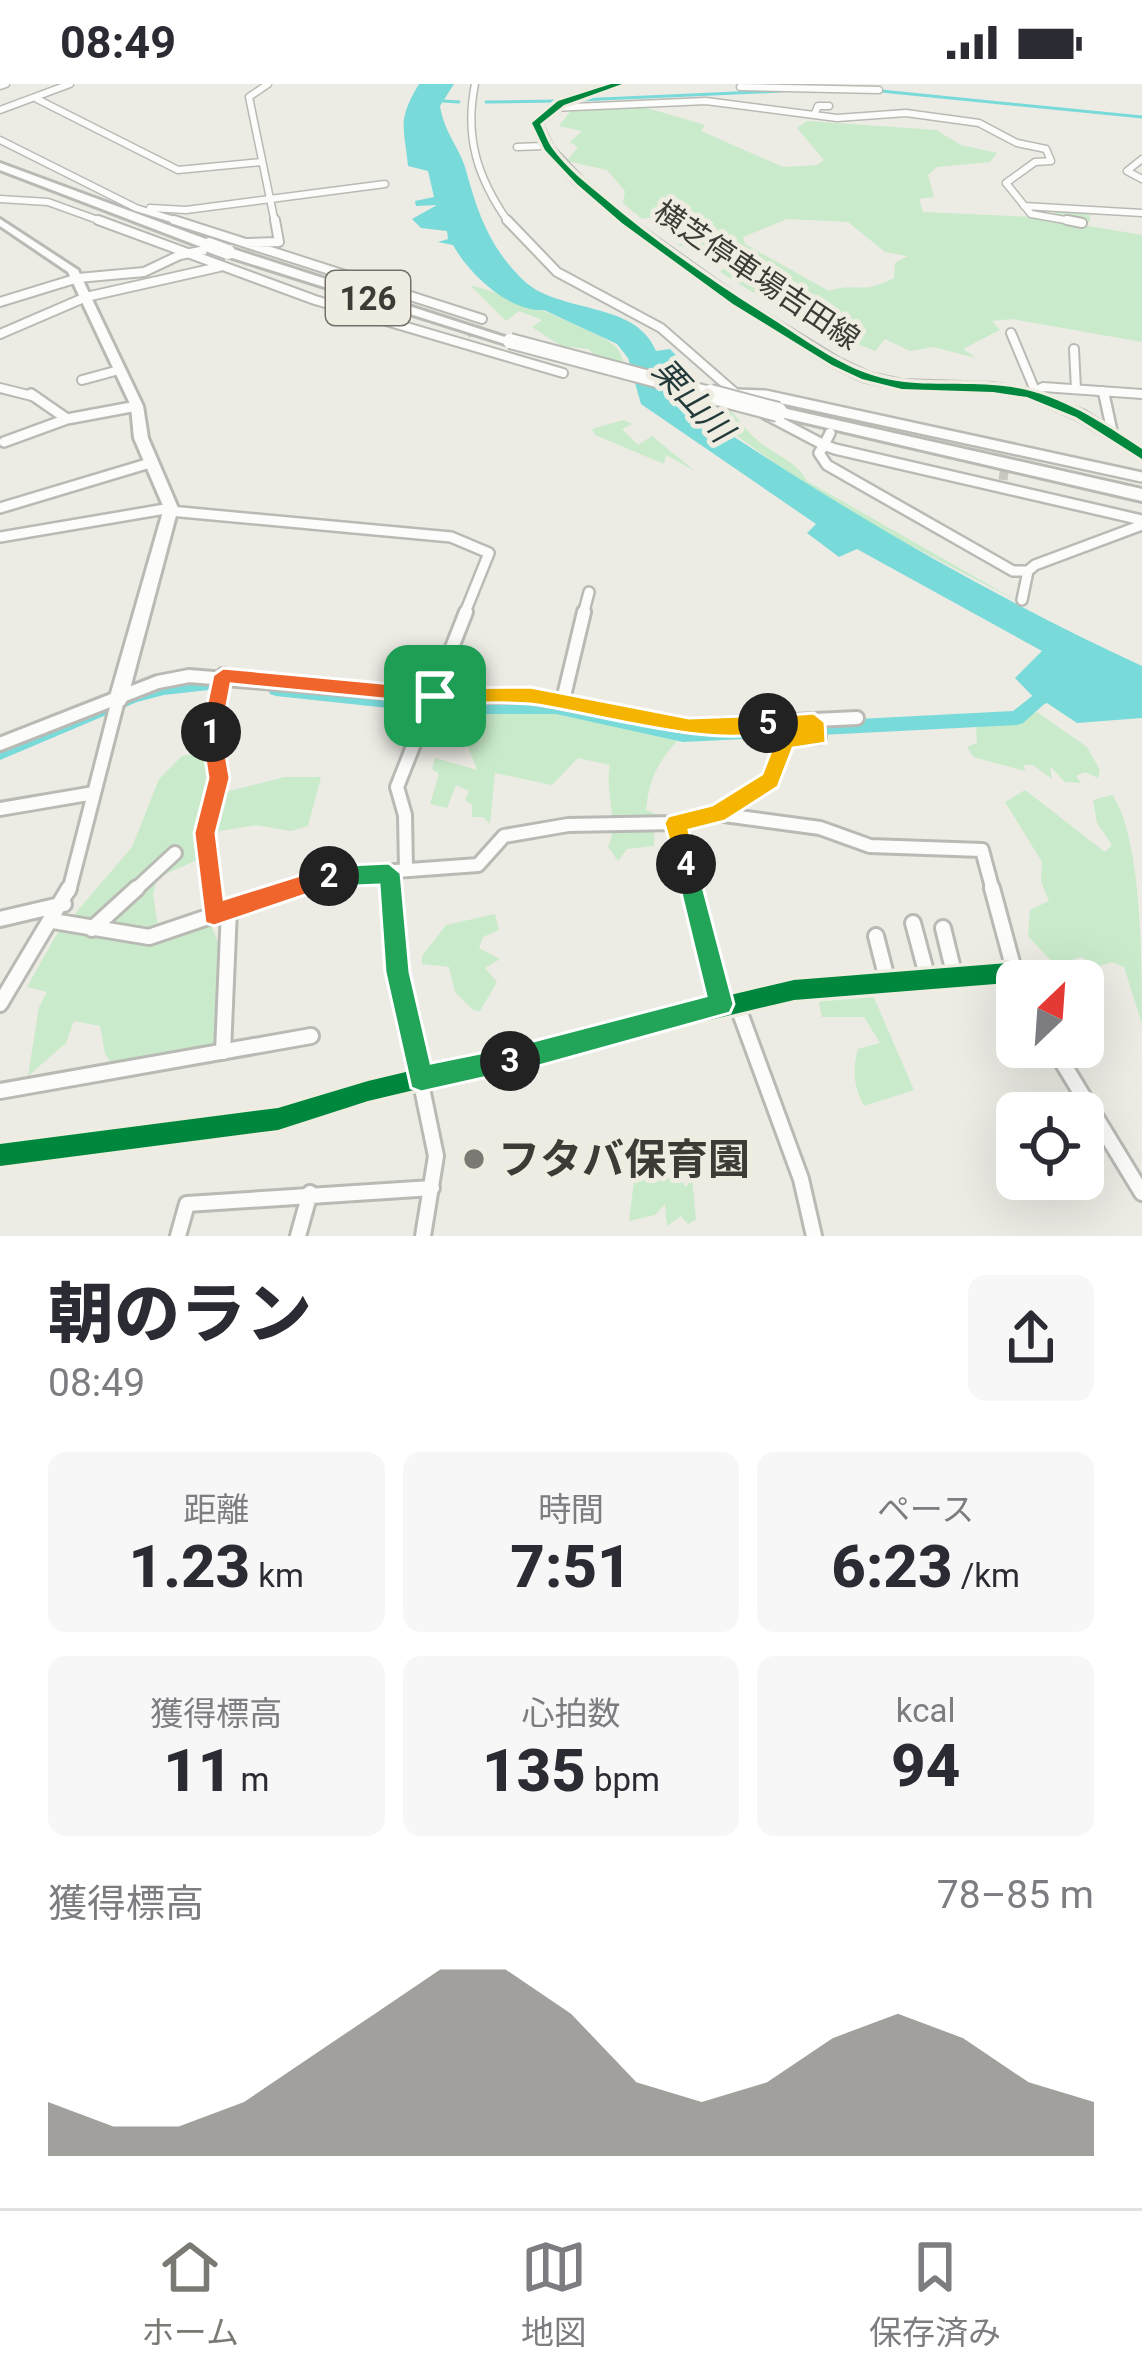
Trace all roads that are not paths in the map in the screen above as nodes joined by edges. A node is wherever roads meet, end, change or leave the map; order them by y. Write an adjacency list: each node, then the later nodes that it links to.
1 (67, 84): 7 (street)
2 (268, 84): 16 (street)
3 (478, 84): 52 (street)
4 (618, 84): 9 (main road)
5 (740, 86): 6 (street)
6 (879, 90)
7 (37, 99): 10 (street); 16 (street)
8 (830, 106): 11 (street)
9 (551, 108): 11 (street); 13 (main road)
10 (0, 110)
11 (815, 113): 22 (street)
12 (0, 140): 23 (street)
13 (544, 146): 14 (street); 50 (main road, 横芝停車場吉田線)
14 (518, 147)
15 (1142, 159): 18 (street)
16 (262, 161): 21 (street)
17 (0, 166): 29 (highway, 126, bridge)
18 (1142, 179)
19 (385, 184): 21 (street)
20 (0, 199): 28 (street)
21 (269, 200): 23 (street); 29 (street)
22 (1024, 206): 24 (street); 27 (street)
23 (132, 210): 29 (street)
24 (1142, 213)
25 (116, 217): 28 (street)
26 (0, 222): 32 (main road)
27 (1082, 223)
28 (104, 224): 30 (street)
29 (234, 248): 30 (street); 33 (street); 63 (highway, 126, bridge)
30 (185, 254): 31 (street); 32 (street)
31 (219, 267): 36 (street); 37 (street)
32 (78, 278): 36 (main road); 38 (street)
33 (368, 285): 34 (street); 39 (street)
34 (357, 288)
35 (333, 295): 37 (street)
36 (86, 297): 41 (street); 45 (main road)
37 (315, 299): 43 (street)
38 (0, 302)
39 (493, 315)
40 (1011, 333): 50 (street)
41 (0, 334)
42 (467, 334): 43 (street)
43 (456, 345): 46 (street)
44 (1074, 349): 49 (street)
45 (119, 370): 47 (street); 54 (main road)
46 (563, 373)
47 (82, 380)
48 (1, 387): 55 (street)
49 (1076, 388): 50 (street); 51 (street)
50 (1031, 391): 57 (main road, 横芝停車場吉田線)
51 (1103, 391): 53 (street); 57 (street)
52 (736, 394): 59 (street); 62 (street)
53 (1142, 394)
54 (136, 406): 55 (street); 61 (main road)
55 (67, 419): 58 (street)
56 (830, 433): 59 (street)
57 (1113, 436): 60 (main road, 横芝停車場吉田線)
58 (4, 442)
59 (824, 445): 66 (street); 68 (street)
60 (1142, 455)
61 (150, 463): 64 (street); 65 (main road)
62 (1142, 477)
63 (1142, 495)
64 (0, 508)
65 (170, 509): 67 (street); 72 (street); 74 (main road)
66 (1142, 523): 68 (street)
67 (0, 538)
68 (1028, 572): 70 (street)
69 (589, 592): 73 (street)
70 (1022, 600)
71 (223, 675): 72 (street); 74 (street); 86 (street)
72 (435, 696): 73 (street); 83 (street)
73 (563, 700): 76 (street)
74 (118, 702): 77 (street); 78 (street)
75 (856, 718): 76 (street)
76 (814, 722): 80 (street)
77 (0, 743)
78 (94, 793): 79 (street); 85 (street)
79 (0, 809)
80 (717, 814): 81 (street); 93 (street)
81 (676, 823): 83 (street); 98 (street)
82 (175, 854): 91 (street)
83 (406, 871): 84 (street)
84 (389, 873): 86 (street); 103 (street)
85 (64, 904): 87 (street); 88 (street)
86 (222, 912): 91 (street); 101 (street)
87 (0, 919)
88 (53, 921): 91 (street); 99 (street)
89 (913, 923): 96 (street)
90 (943, 928): 95 (street)
91 (92, 929)
92 (876, 936): 97 (street)
93 (1011, 960)
94 (996, 974): 95 (street)
95 (955, 977): 96 (street)
96 (928, 980): 97 (street)
97 (888, 983): 98 (street)
98 (729, 1003): 103 (street); 112 (street)
99 (0, 1004)
100 (311, 1036): 101 (street)
101 (223, 1052): 104 (street)
102 (1066, 1068): 108 (street)
103 (421, 1079): 105 (street); 106 (street)
104 (0, 1091)
105 (0, 1155)
106 (432, 1188): 107 (street); 111 (street)
107 (310, 1193): 109 (street); 110 (street)
108 (1142, 1193)
109 (178, 1236)
110 (298, 1236)
111 (423, 1236)
112 (814, 1236)

